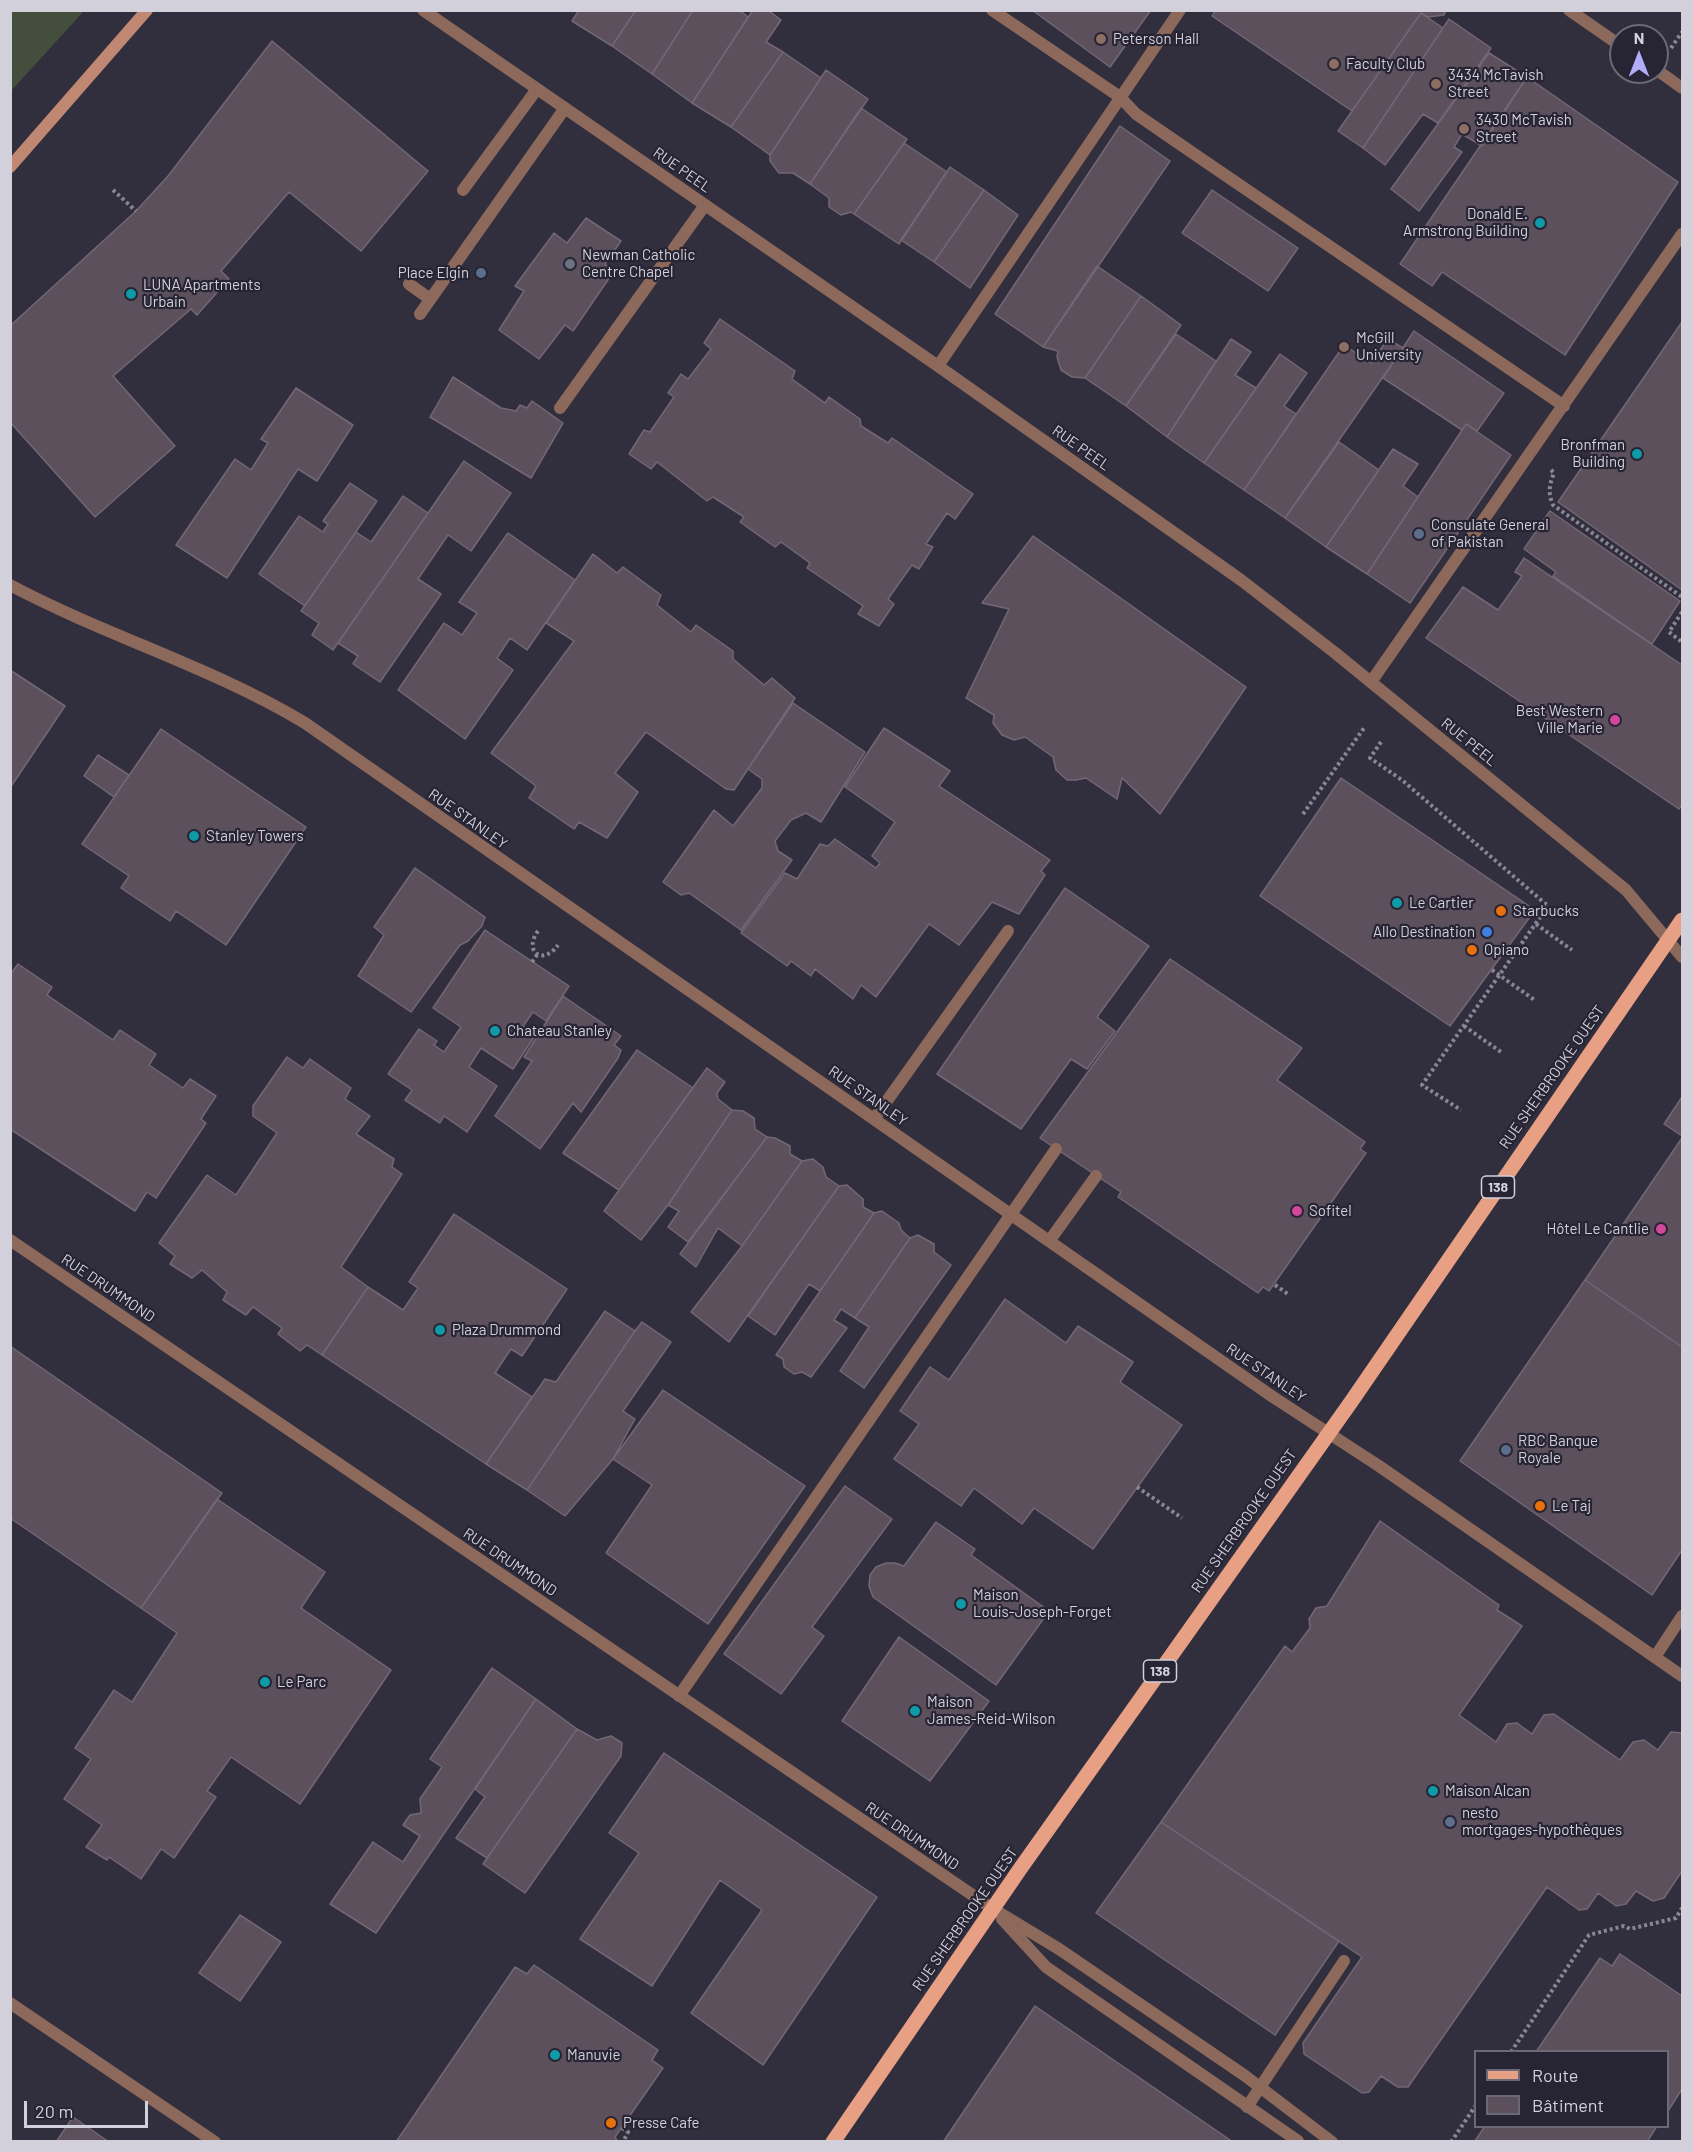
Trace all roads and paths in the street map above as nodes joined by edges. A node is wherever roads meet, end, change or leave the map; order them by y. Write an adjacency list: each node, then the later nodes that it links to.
1 (147, 10): 12 (main road)
2 (423, 10): 9 (street, RUE PEEL)
3 (992, 10): 10 (street)
4 (1180, 10): 10 (street)
5 (1569, 10): 6 (street)
6 (1609, 38)
7 (1669, 78): 8 (street)
8 (1683, 88)
9 (537, 89): 11 (street, RUE PEEL); 14 (street)
10 (1119, 97): 21 (street); 22 (street)
11 (565, 108): 15 (street, RUE PEEL); 19 (street)
12 (10, 167)
13 (113, 190): 16 (path)
14 (463, 190)
15 (705, 205): 21 (street, RUE PEEL); 23 (street)
16 (136, 211)
17 (1683, 234): 22 (street)
18 (409, 284): 19 (street)
19 (430, 299): 20 (street)
20 (420, 314)
21 (938, 366): 29 (street, RUE PEEL)
22 (1564, 406): 29 (street)
23 (560, 408)
24 (1549, 467): 26 (path)
25 (10, 585): 49 (street, RUE STANLEY)
26 (1683, 597)
27 (1683, 612): 28 (path)
28 (1683, 642)
29 (1371, 682): 37 (street, RUE PEEL)
30 (1364, 728): 32 (path)
31 (1381, 742): 34 (path)
32 (1303, 814)
33 (1683, 920): 37 (main road, RUE SHERBROOKE OUEST / 138)
34 (1536, 924): 39 (path); 44 (path)
35 (538, 931): 40 (path)
36 (1008, 931): 49 (street)
37 (1667, 941): 41 (street, RUE PEEL); 57 (main road, RUE SHERBROOKE OUEST / 138)
38 (558, 945): 40 (path)
39 (1572, 950)
40 (537, 955): 42 (path)
41 (1683, 957)
42 (532, 962)
43 (1491, 970): 44 (path)
44 (1499, 975): 45 (path); 46 (path)
45 (1536, 1001)
46 (1464, 1026): 47 (path); 48 (path)
47 (1501, 1052)
48 (1461, 1110)
49 (874, 1119): 52 (street, RUE STANLEY)
50 (1056, 1149): 52 (street)
51 (1096, 1176): 54 (street)
52 (1012, 1214): 54 (street, RUE STANLEY); 63 (street)
53 (10, 1240): 63 (street, RUE DRUMMOND)
54 (1050, 1240): 57 (street, RUE STANLEY)
55 (1275, 1285): 56 (path)
56 (1288, 1294)
57 (1328, 1433): 61 (street, RUE STANLEY); 65 (main road, RUE SHERBROOKE OUEST / 138)
58 (1137, 1487): 59 (path)
59 (1182, 1518)
60 (1683, 1616): 61 (street)
61 (1655, 1657): 62 (street, RUE STANLEY)
62 (1683, 1676)
63 (679, 1696): 65 (street, RUE DRUMMOND)
64 (1683, 1908): 68 (path)
65 (993, 1909): 69 (street, RUE DRUMMOND); 70 (street, RUE DRUMMOND); 77 (main road, RUE SHERBROOKE OUEST / 138)
66 (1344, 1961): 69 (street)
67 (10, 2003): 75 (street)
68 (1512, 2050)
69 (1260, 2088): 70 (street); 72 (street, RUE DRUMMOND)
70 (1247, 2107): 74 (street, RUE DRUMMOND)
71 (1474, 2107): 79 (path)
72 (1310, 2126): 74 (street); 78 (street, RUE DRUMMOND)
73 (622, 2128): 76 (path)
74 (1298, 2141)
75 (215, 2142)
76 (623, 2142)
77 (832, 2142)
78 (1332, 2142)
79 (1451, 2142)

